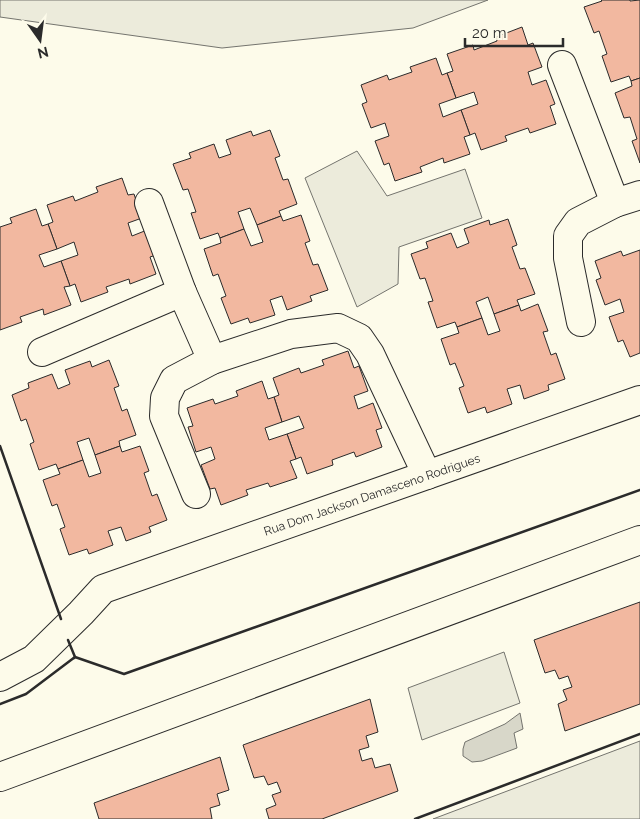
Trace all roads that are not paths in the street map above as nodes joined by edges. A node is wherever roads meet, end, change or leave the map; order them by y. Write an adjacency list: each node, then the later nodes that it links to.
1 (562, 65): 2 (street)
2 (628, 199): 5 (street)
3 (149, 203): 4 (street)
4 (182, 292): 6 (street); 7 (street)
5 (581, 322)
6 (42, 352)
7 (212, 360): 9 (street); 10 (street)
8 (640, 400): 9 (street, Rua Dom Jackson Damasceno Rodrigues)
9 (427, 475): 12 (street, Rua Dom Jackson Damasceno Rodrigues)
10 (196, 494)
11 (640, 540): 13 (street)
12 (0, 677)
13 (0, 777)

